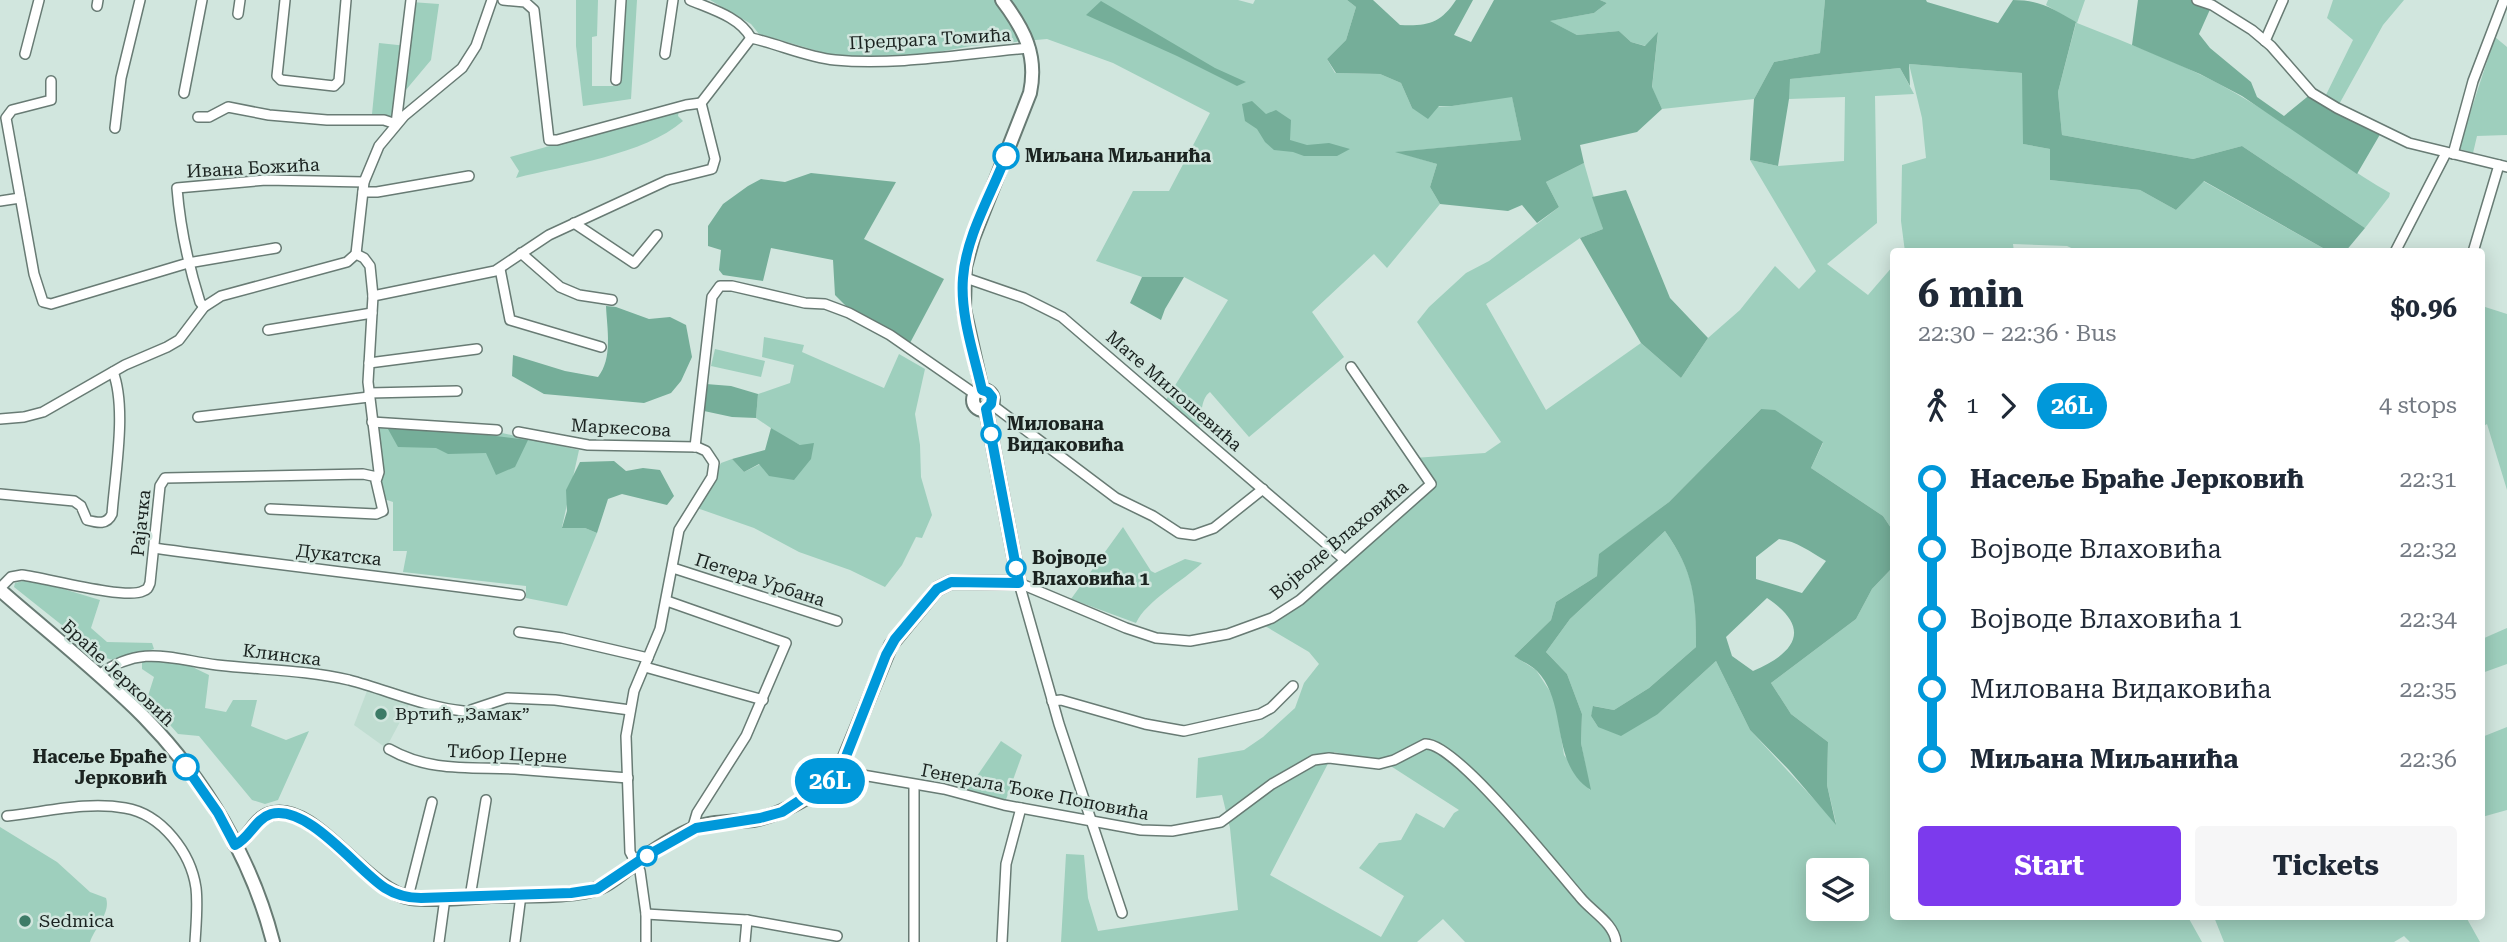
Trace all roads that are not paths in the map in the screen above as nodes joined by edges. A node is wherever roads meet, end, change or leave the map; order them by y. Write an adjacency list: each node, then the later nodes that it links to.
1 (39, 0): 21 (street)
2 (140, 0): 29 (street)
3 (202, 0): 25 (street)
4 (240, 0): 17 (street)
5 (285, 0): 6 (street)
6 (346, 0)
7 (411, 0): 28 (street)
8 (492, 0): 28 (street)
9 (503, 0): 26 (street)
10 (621, 0): 23 (street)
11 (673, 0): 22 (street)
12 (690, 0): 18 (street)
13 (1002, 0): 20 (street)
14 (2197, 0): 19 (street)
15 (2283, 0): 19 (street)
16 (2504, 0): 30 (street)
17 (237, 14)
18 (751, 38): 20 (street, Предрага Томића); 26 (street)
19 (2265, 41): 30 (street)
20 (1030, 48): 45 (street)
21 (25, 54)
22 (666, 54)
23 (616, 80)
24 (51, 81): 34 (street)
25 (184, 93)
26 (701, 103): 36 (street)
27 (198, 117): 28 (street)
28 (396, 124): 33 (street)
29 (115, 128)
30 (2450, 153): 31 (street); 39 (street)
31 (2503, 166): 40 (street)
32 (469, 176): 33 (street)
33 (363, 187): 42 (street); 43 (street, Ивана Божића)
34 (20, 198): 35 (street); 43 (street)
35 (0, 201)
36 (574, 223): 37 (street); 41 (street)
37 (657, 235)
38 (276, 248): 43 (street)
39 (2397, 248)
40 (2474, 248)
41 (521, 253): 44 (street); 47 (street)
42 (356, 254): 46 (street); 48 (street)
43 (188, 263): 48 (street, Ивана Божића)
44 (500, 269): 46 (street); 51 (street)
45 (963, 277): 57 (street); 67 (street, Мате Милошевића)
46 (373, 296): 49 (street)
47 (612, 300)
48 (204, 307): 55 (street)
49 (372, 313): 50 (street); 53 (street)
50 (268, 330)
51 (601, 347)
52 (477, 349): 53 (street)
53 (369, 363): 58 (street)
54 (1351, 367): 71 (street, Војводе Влаховића)
55 (113, 372): 61 (street); 68 (street)
56 (457, 391): 58 (street)
57 (978, 392): 59 (street); 65 (street)
58 (369, 395): 60 (street); 62 (street)
59 (989, 407): 67 (street); 73 (street)
60 (198, 417)
61 (0, 419)
62 (372, 422): 63 (street); 66 (street)
63 (496, 430)
64 (518, 432): 65 (street, Маркесова)
65 (695, 447): 72 (street, Маркесова)
66 (377, 477): 69 (street); 70 (street, Рајачка)
67 (1263, 489): 71 (street, Мате Милошевића)
68 (0, 494)
69 (270, 509)
70 (154, 548): 74 (street, Рајачка); 75 (street, Дукатска)
71 (1345, 560): 73 (street, Војводе Влаховића)
72 (673, 568): 76 (street); 77 (street, Петера Урбана)
73 (1019, 583): 83 (street); 86 (street, Војводе Влаховића)
74 (0, 589): 80 (street, Браће Јерковић)
75 (520, 595)
76 (667, 601): 79 (street); 82 (street)
77 (837, 621)
78 (519, 632): 79 (street)
79 (646, 663): 82 (street); 84 (street)
80 (99, 675): 84 (street, Клинска); 95 (street, Браће Јерковић)
81 (1293, 686): 83 (street)
82 (763, 700): 94 (street)
83 (1052, 701): 93 (street)
84 (629, 710): 87 (street)
85 (389, 749): 87 (street, Тибор Церне)
86 (839, 771): 88 (street, Генерала Ђоке Поповића); 94 (street, Војводе Влаховића)
87 (628, 778): 96 (street)
88 (914, 785): 91 (street, Генерала Ђоке Поповића); 111 (street)
89 (486, 800): 99 (street)
90 (432, 802): 98 (street)
91 (1021, 808): 93 (street, Генерала Ђоке Поповића); 112 (street)
92 (8, 816): 105 (street)
93 (1092, 820): 101 (street); 113 (street, Генерала Ђоке Поповића)
94 (692, 830): 96 (street, Војводе Влаховића)
95 (235, 845): 98 (street, Војводе Влаховића); 106 (street, Браће Јерковић)
96 (636, 863): 97 (street, Војводе Влаховића); 102 (street)
97 (521, 895): 99 (street, Војводе Влаховића); 108 (street)
98 (408, 897): 100 (street, Војводе Влаховића)
99 (470, 897): 100 (street, Војводе Влаховића)
100 (445, 898): 107 (street)
101 (1122, 913)
102 (646, 914): 103 (street); 109 (street)
103 (747, 920): 104 (street); 110 (street)
104 (837, 936)
105 (195, 942)
106 (273, 942)
107 (439, 942)
108 (514, 942)
109 (646, 942)
110 (745, 942)
111 (914, 942)
112 (1002, 942)
113 (1616, 942)

